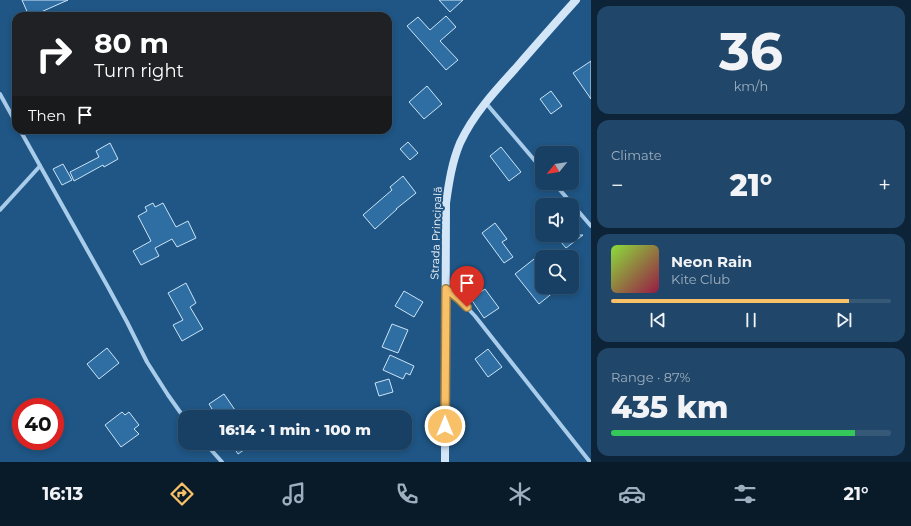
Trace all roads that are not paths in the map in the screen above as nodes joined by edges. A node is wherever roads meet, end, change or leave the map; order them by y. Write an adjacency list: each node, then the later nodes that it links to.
1 (576, 0): 3 (street, Strada Principală)
2 (0, 94): 4 (street)
3 (485, 102): 6 (street); 11 (street, Strada Principală)
4 (12, 116)
5 (22, 134): 7 (street)
6 (535, 161)
7 (40, 166): 9 (street); 12 (street)
8 (560, 190): 10 (street)
9 (0, 210)
10 (591, 226)
11 (446, 289): 15 (street, Strada Principală); 16 (street)
12 (179, 410)
13 (211, 450): 14 (street)
14 (222, 462)
15 (445, 462)
16 (590, 462)

